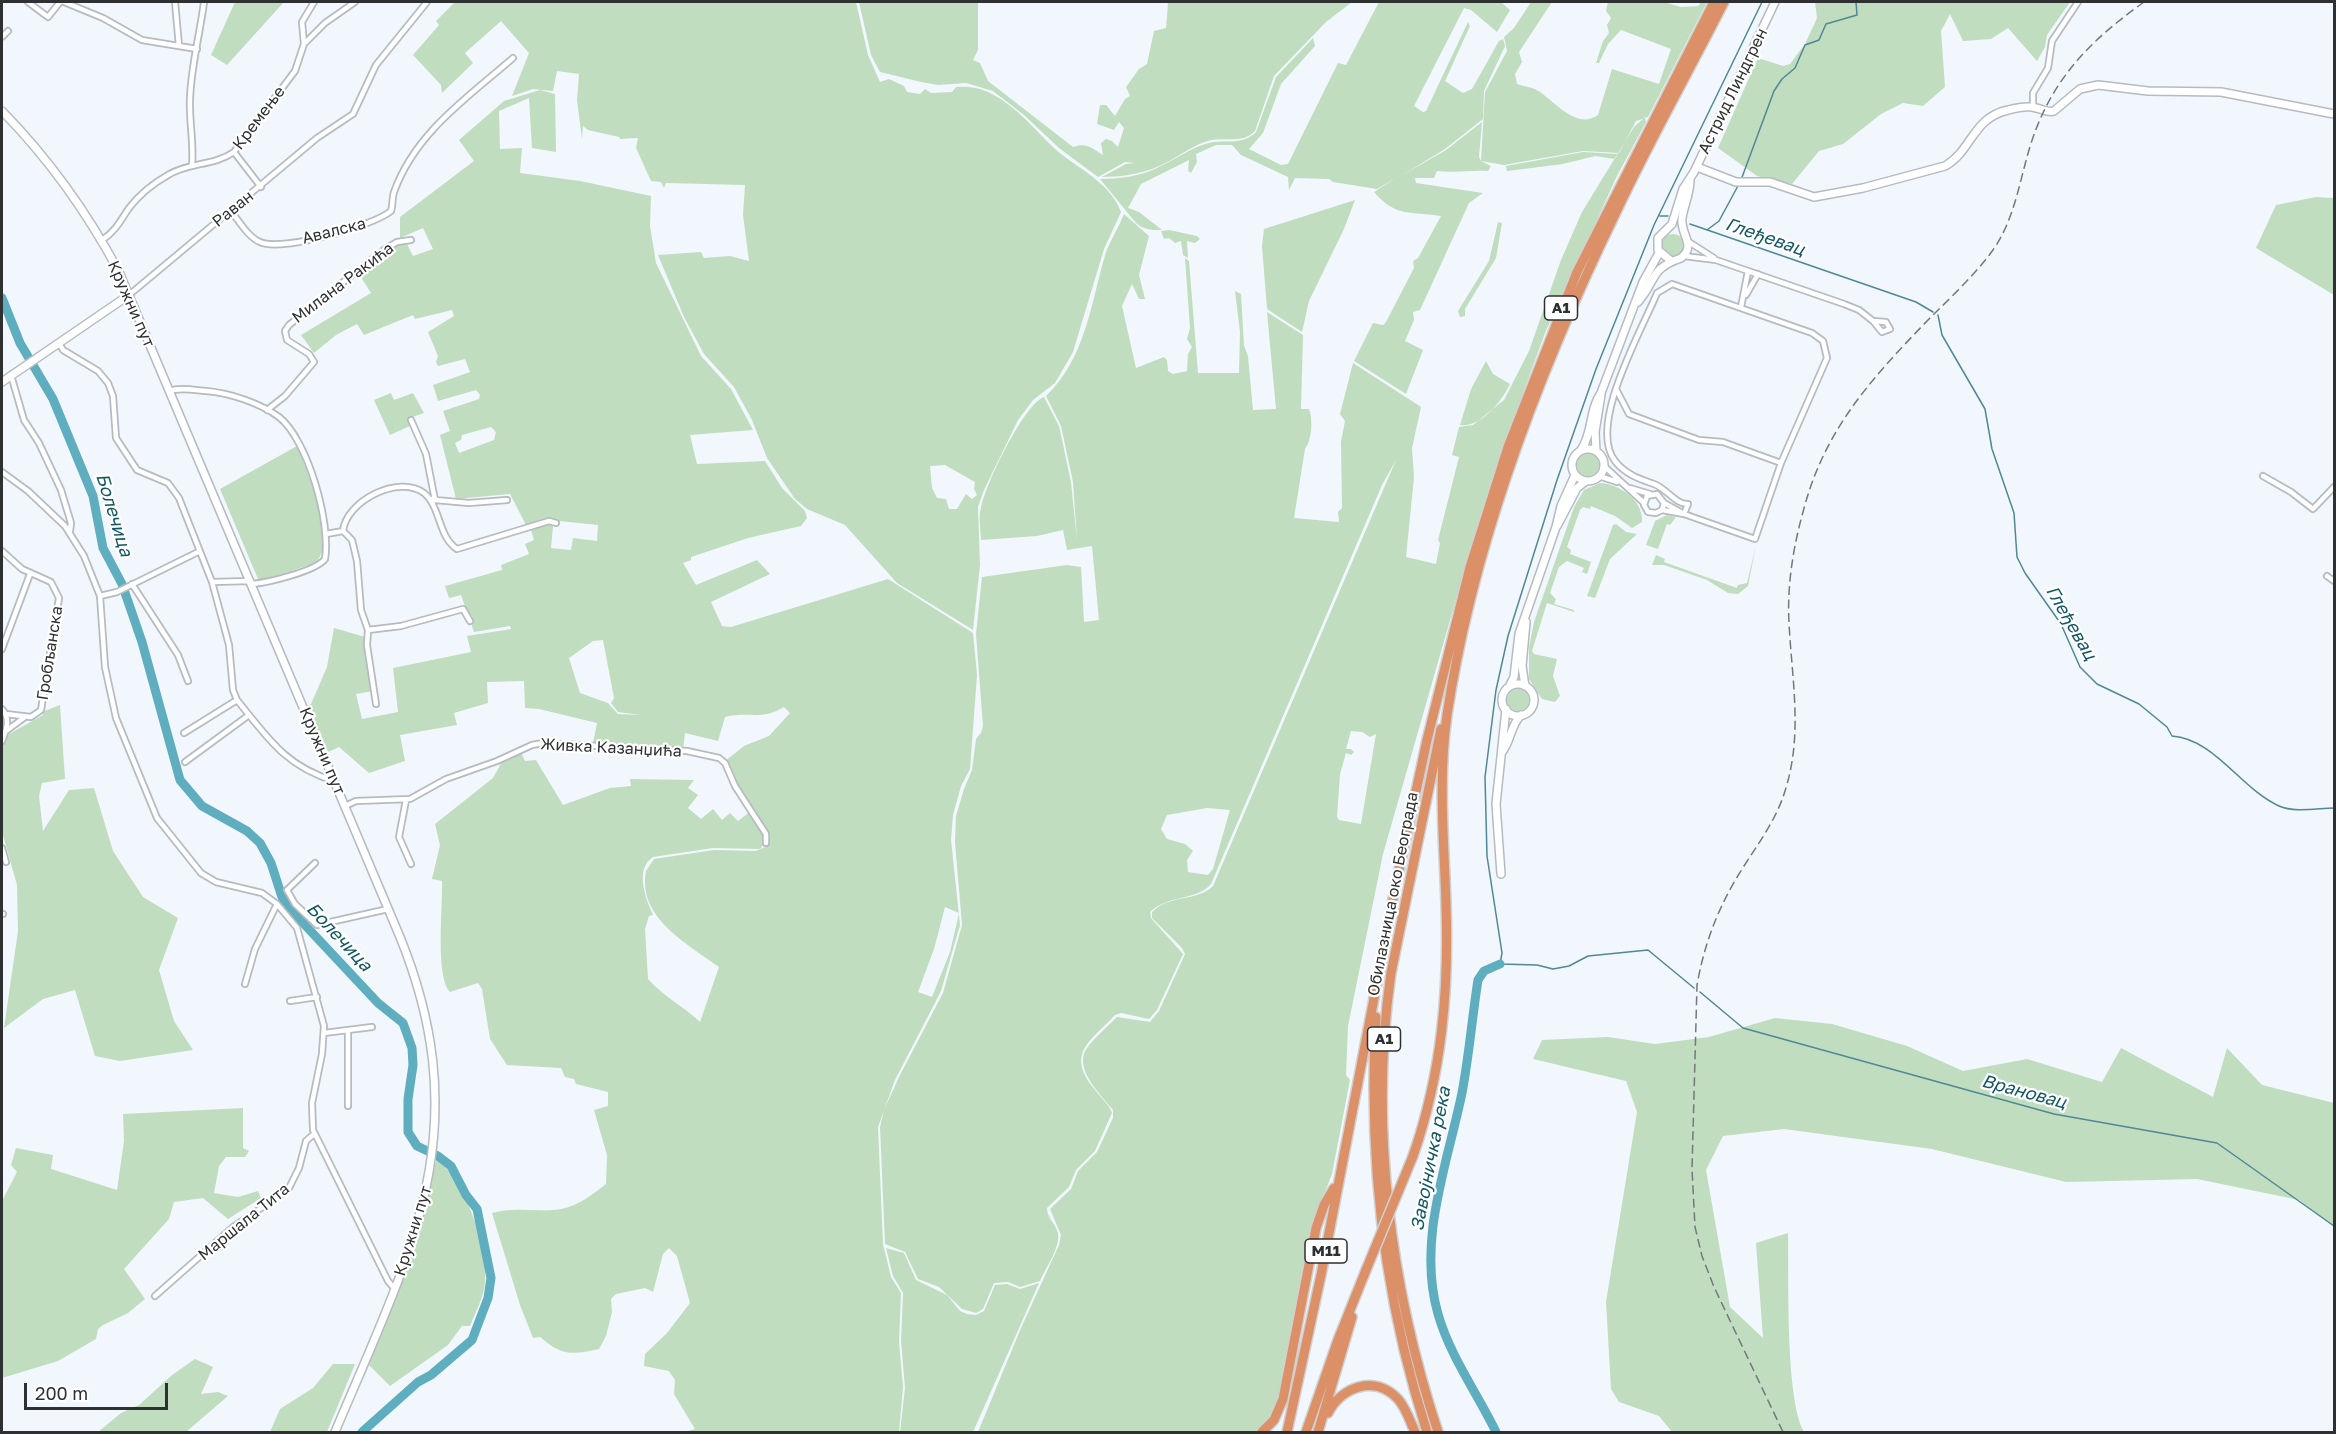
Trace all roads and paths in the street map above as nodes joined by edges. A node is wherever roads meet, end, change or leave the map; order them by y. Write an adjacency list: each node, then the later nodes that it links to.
1 (28, 2): 2 (street)
2 (62, 2): 15 (street)
3 (175, 2): 15 (street)
4 (204, 2): 16 (street)
5 (314, 2): 14 (street, Кремење)
6 (356, 2): 14 (street)
7 (427, 2): 27 (street, Раван)
8 (1714, 2): 21 (highway, A1)
9 (1724, 2): 21 (highway, A1)
10 (1775, 2): 25 (street, Астрид Линдгрен)
11 (2078, 2): 18 (street)
12 (8, 31): 13 (street)
13 (2, 37)
14 (304, 44): 23 (street, Кремење)
15 (179, 46): 16 (street)
16 (197, 49): 24 (street)
17 (513, 58): 28 (street, Авалска)
18 (2033, 107): 20 (street); 25 (street)
19 (2, 111): 31 (street, Кружни пут)
20 (2334, 114)
21 (1659, 117): 22 (highway, A1)
22 (1652, 132): 89 (highway, A1); 118 (highway, A1)
23 (234, 152): 24 (street, Кремење); 27 (street)
24 (192, 165): 31 (street, Кремење)
25 (1697, 167): 26 (street, Астрид Линдгрен)
26 (1690, 180): 29 (street, Астрид Линдгрен); 30 (street, Астрид Линдгрен)
27 (261, 187): 28 (street, Раван)
28 (231, 212): 40 (street, Раван)
29 (1666, 229): 30 (street); 34 (street, Астрид Линдгрен)
30 (1685, 233): 33 (street, Астрид Линдгрен)
31 (102, 240): 40 (street, Кружни пут)
32 (411, 240): 51 (street, Милана Ракића)
33 (1689, 241): 35 (street); 37 (street)
34 (1659, 253): 36 (street); 42 (street, Астрид Линдгрен)
35 (1684, 256): 36 (street); 37 (street)
36 (1670, 260): 42 (street, Астрид Линдгрен)
37 (1716, 260): 38 (street)
38 (1748, 271): 39 (street); 41 (street)
39 (1758, 274): 41 (street); 44 (street)
40 (129, 295): 45 (street, Раван); 49 (street, Кружни пут)
41 (1746, 295): 43 (street)
42 (1636, 303): 50 (street, Астрид Линдгрен)
43 (1741, 307): 48 (street); 55 (street)
44 (1873, 321)
45 (59, 343): 46 (street, Раван); 78 (street)
46 (11, 375): 47 (street, Раван); 74 (street)
47 (2, 382)
48 (1616, 389): 55 (street); 71 (street)
49 (169, 391): 51 (street); 83 (street, Кружни пут)
50 (1601, 393): 53 (street, Астрид Линдгрен); 54 (street, Астрид Линдгрен)
51 (267, 410): 76 (street)
52 (411, 420): 66 (street)
53 (1581, 450): 54 (street); 58 (street)
54 (1596, 451): 56 (street)
55 (1781, 463): 71 (street)
56 (1604, 466): 60 (street); 62 (street)
57 (2, 472): 74 (street)
58 (1575, 475): 61 (street); 73 (street)
59 (2263, 476): 64 (street)
60 (1599, 477): 61 (street); 62 (street)
61 (1586, 481): 73 (street)
62 (1619, 482): 63 (street)
63 (1627, 487): 65 (street); 68 (street)
64 (2334, 487)
65 (1650, 494): 68 (street); 69 (street)
66 (432, 500): 67 (street); 72 (street); 75 (street)
67 (507, 500)
68 (1644, 502): 70 (street)
69 (1664, 502): 70 (street); 71 (street)
70 (1662, 510): 71 (street)
71 (1684, 514)
72 (556, 523)
73 (1556, 526): 86 (street)
74 (70, 531): 85 (street)
75 (343, 531): 76 (street); 88 (street)
76 (326, 534): 83 (street)
77 (2, 551): 79 (street, Гробљанска)
78 (198, 552): 82 (street); 84 (street)
79 (30, 574): 90 (street); 101 (street, Гробљанска)
80 (2327, 576): 81 (street)
81 (2334, 581)
82 (212, 582): 83 (street); 94 (street)
83 (250, 582): 107 (street, Кружни пут)
84 (132, 584): 85 (street); 91 (street)
85 (100, 596): 116 (street)
86 (1527, 616): 92 (street); 93 (street)
87 (470, 621): 88 (street)
88 (368, 630): 95 (street)
89 (1458, 647): 128 (highway, bridge); 138 (highway, Обилазница око Београда / A1)
90 (2, 649)
91 (188, 681)
92 (1526, 686): 93 (street); 100 (street)
93 (1509, 687): 97 (street)
94 (237, 700): 99 (street); 103 (street)
95 (376, 704)
96 (2, 709): 98 (street)
97 (1506, 709): 100 (street); 105 (street)
98 (6, 714): 101 (street, Гробљанска); 102 (street)
99 (249, 715): 106 (street); 107 (street)
100 (1521, 715): 105 (street)
101 (25, 717): 102 (street)
102 (6, 730): 104 (street)
103 (184, 733)
104 (2, 741)
105 (1502, 752): 115 (street)
106 (185, 762)
107 (334, 781): 109 (street, Кружни пут)
108 (406, 800): 109 (street, Живка Казанџића); 110 (street, Живка Казанџића); 114 (street)
109 (345, 806): 117 (street, Кружни пут)
110 (766, 843)
111 (2, 848): 112 (street)
112 (6, 862)
113 (315, 863): 117 (street)
114 (411, 864)
115 (1501, 874)
116 (277, 904): 119 (street); 120 (street)
117 (388, 909): 129 (street, Кружни пут)
118 (1379, 982): 127 (highway); 137 (highway, Обилазница око Београда / A1)
119 (245, 984)
120 (317, 997): 121 (street); 124 (street)
121 (290, 1001)
122 (372, 1027): 123 (street)
123 (348, 1030): 124 (street); 125 (street)
124 (324, 1033): 126 (street)
125 (348, 1106)
126 (314, 1134): 129 (street); 130 (street, Маршала Тита)
127 (1338, 1180): 132 (highway); 133 (highway, M11)
128 (1359, 1285): 134 (highway, M11); 135 (highway)
129 (395, 1288): 131 (street, Кружни пут)
130 (155, 1296)
131 (335, 1432)
132 (1262, 1432)
133 (1287, 1432)
134 (1306, 1432)
135 (1318, 1432): 136 (highway)
136 (1415, 1432)
137 (1427, 1432)
138 (1438, 1432)

